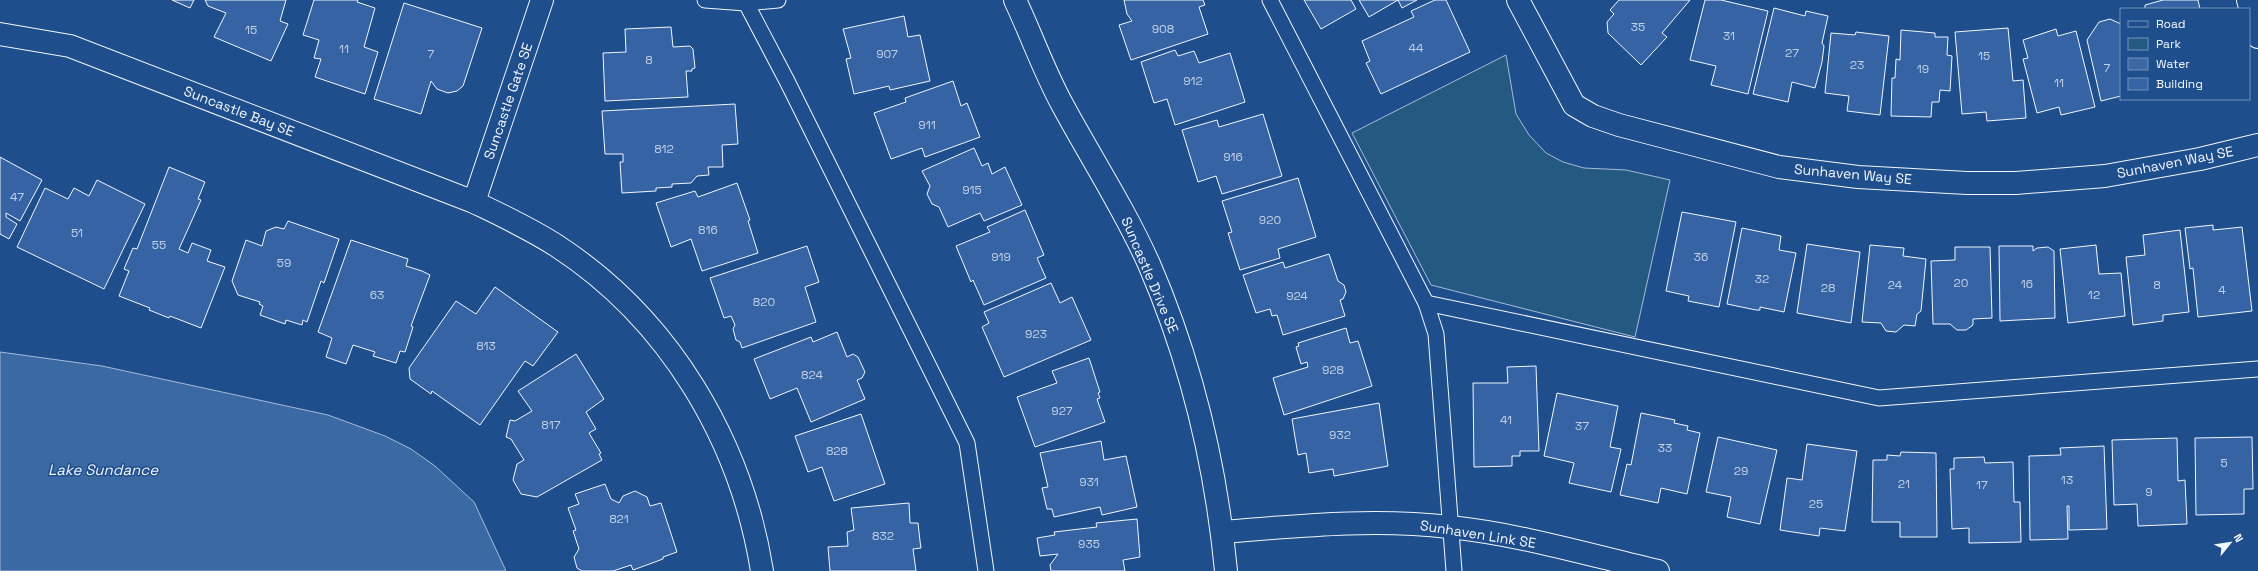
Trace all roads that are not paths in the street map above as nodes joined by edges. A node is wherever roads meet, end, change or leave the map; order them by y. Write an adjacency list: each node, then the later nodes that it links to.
1 (542, 0): 12 (street, Suncastle Gate SE)
2 (705, 0): 8 (lane)
3 (778, 0): 8 (lane)
4 (1015, 0): 16 (street, Suncastle Drive SE)
5 (1270, 0): 13 (lane)
6 (1518, 0): 11 (street, Sunhaven Way SE)
7 (2248, 0): 10 (street)
8 (746, 3): 18 (lane)
9 (0, 34): 12 (street, Suncastle Bay SE)
10 (2258, 38)
11 (2258, 145)
12 (474, 202): 17 (street, Suncastle Bay SE)
13 (1426, 303): 14 (lane); 15 (lane)
14 (2258, 369)
15 (1450, 527): 16 (street, Sunhaven Link SE); 20 (lane); 21 (street, Sunhaven Link SE)
16 (1222, 532): 19 (street, Suncastle Drive SE)
17 (762, 571)
18 (986, 571)
19 (1226, 571)
20 (1454, 571)
21 (1658, 571)

